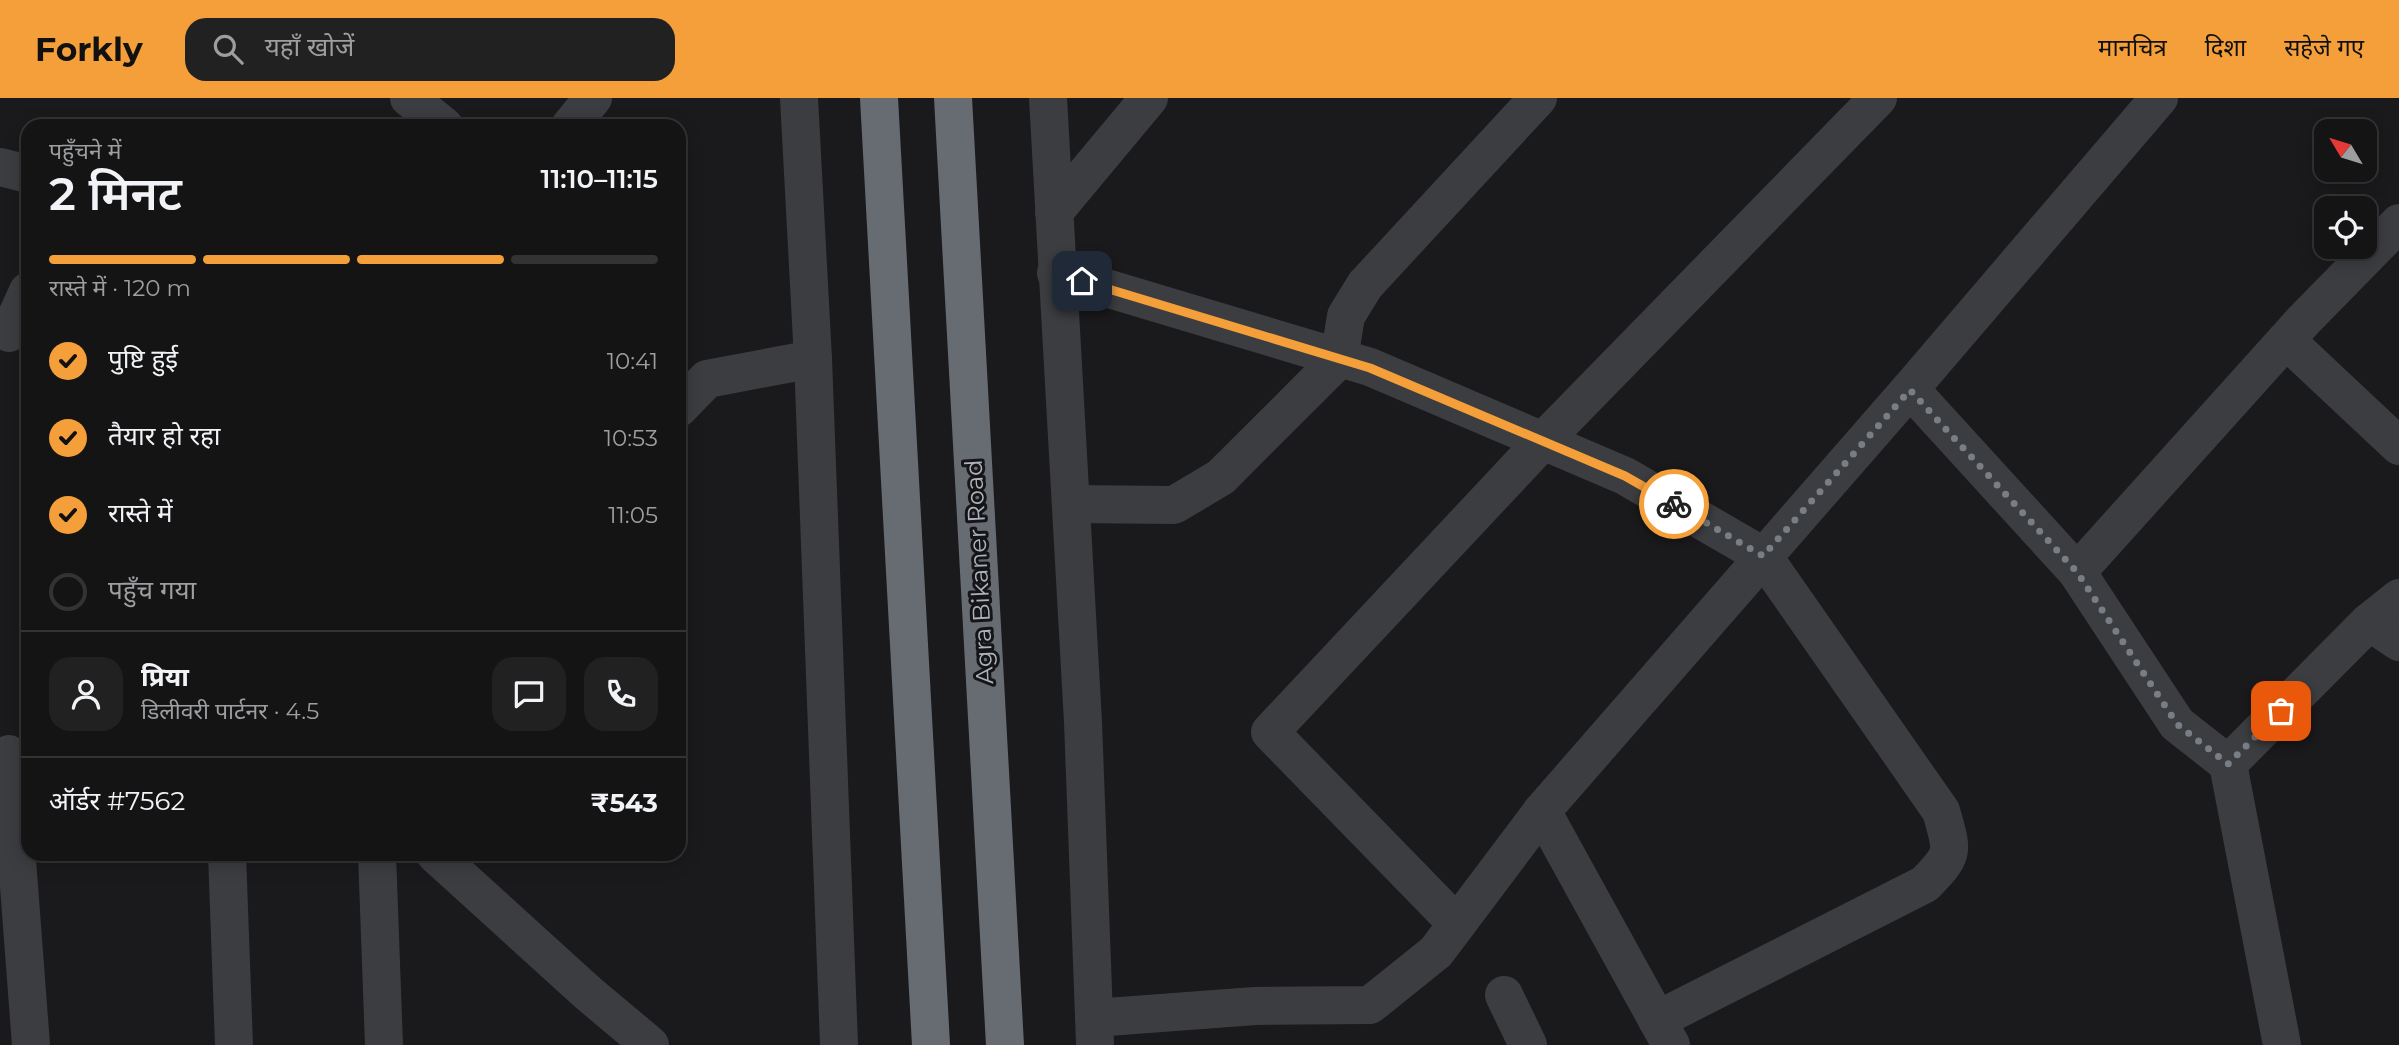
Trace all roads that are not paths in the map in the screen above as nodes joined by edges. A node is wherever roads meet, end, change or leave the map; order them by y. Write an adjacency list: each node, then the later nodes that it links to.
1 (409, 98): 11 (street)
2 (593, 98): 12 (street)
3 (799, 98): 21 (street)
4 (879, 98): 47 (highway)
5 (953, 98): 48 (highway, Agra Bikaner Road)
6 (1048, 98): 15 (street)
7 (1149, 98): 15 (street)
8 (1538, 98): 22 (street)
9 (1878, 98): 25 (street)
10 (2159, 98): 23 (street)
11 (435, 119)
12 (576, 119)
13 (0, 167): 14 (street)
14 (21, 172)
15 (1054, 212): 17 (street)
16 (2399, 223): 20 (street)
17 (1056, 273): 22 (street); 27 (street)
18 (21, 310): 19 (street)
19 (12, 334)
20 (2286, 341): 26 (street); 29 (street)
21 (813, 359): 24 (street); 46 (street)
22 (1339, 359): 25 (street); 27 (street)
23 (1910, 390): 28 (street); 29 (street)
24 (686, 401)
25 (1543, 441): 28 (street); 38 (street)
26 (2399, 446)
27 (1071, 503): 40 (street)
28 (1763, 556): 34 (street); 41 (street)
29 (2077, 572): 33 (street)
30 (2399, 598): 31 (street)
31 (2384, 632): 33 (street)
32 (12, 751): 42 (street)
33 (2228, 764): 50 (street)
34 (1542, 811): 38 (street); 41 (street)
35 (227, 861): 43 (street)
36 (377, 861): 44 (street)
37 (443, 861): 45 (street)
38 (1457, 924): 40 (street)
39 (1504, 995): 49 (street)
40 (1095, 1032)
41 (1664, 1033)
42 (31, 1045)
43 (233, 1045)
44 (384, 1045)
45 (650, 1045)
46 (839, 1045)
47 (931, 1045)
48 (1005, 1045)
49 (1528, 1045)
50 (2282, 1045)

